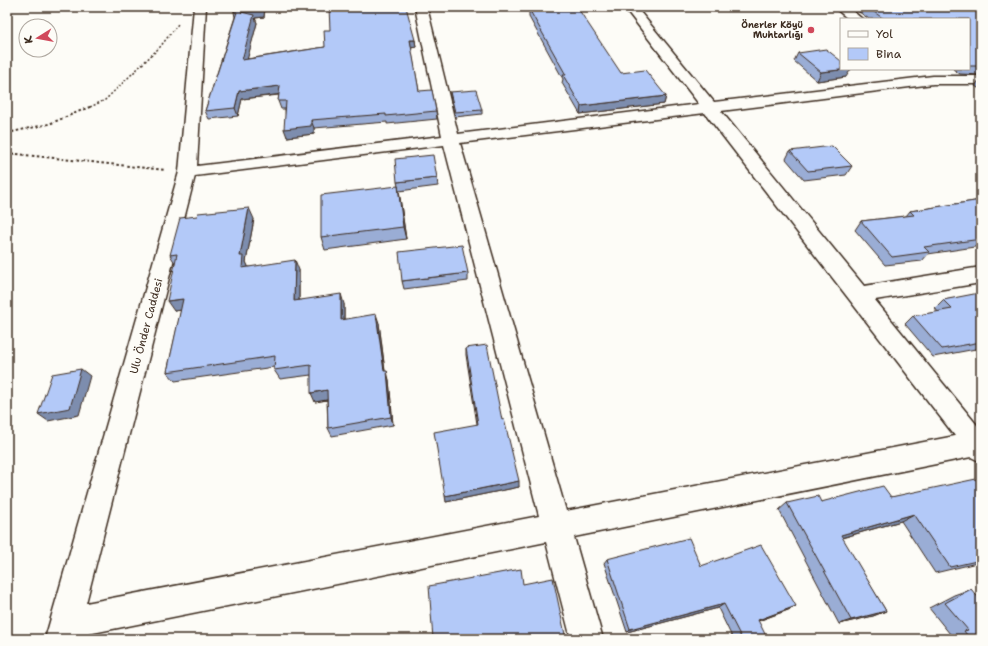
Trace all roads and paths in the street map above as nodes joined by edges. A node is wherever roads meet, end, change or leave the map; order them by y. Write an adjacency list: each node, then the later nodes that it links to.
1 (200, 7): 14 (street, Ulu Önder Caddesi)
2 (421, 7): 12 (street)
3 (630, 7): 10 (street)
4 (841, 7): 5 (street)
5 (855, 18)
6 (179, 22): 11 (path)
7 (920, 70): 8 (street)
8 (933, 80): 9 (street); 10 (street)
9 (981, 80)
10 (710, 108): 12 (street); 16 (street)
11 (7, 133)
12 (451, 140): 14 (street); 18 (street)
13 (7, 153): 14 (path)
14 (188, 172): 19 (street, Ulu Önder Caddesi)
15 (981, 275): 16 (street)
16 (858, 295): 17 (street)
17 (979, 447): 18 (street)
18 (556, 526): 19 (street); 20 (street)
19 (63, 631)
20 (587, 639)

